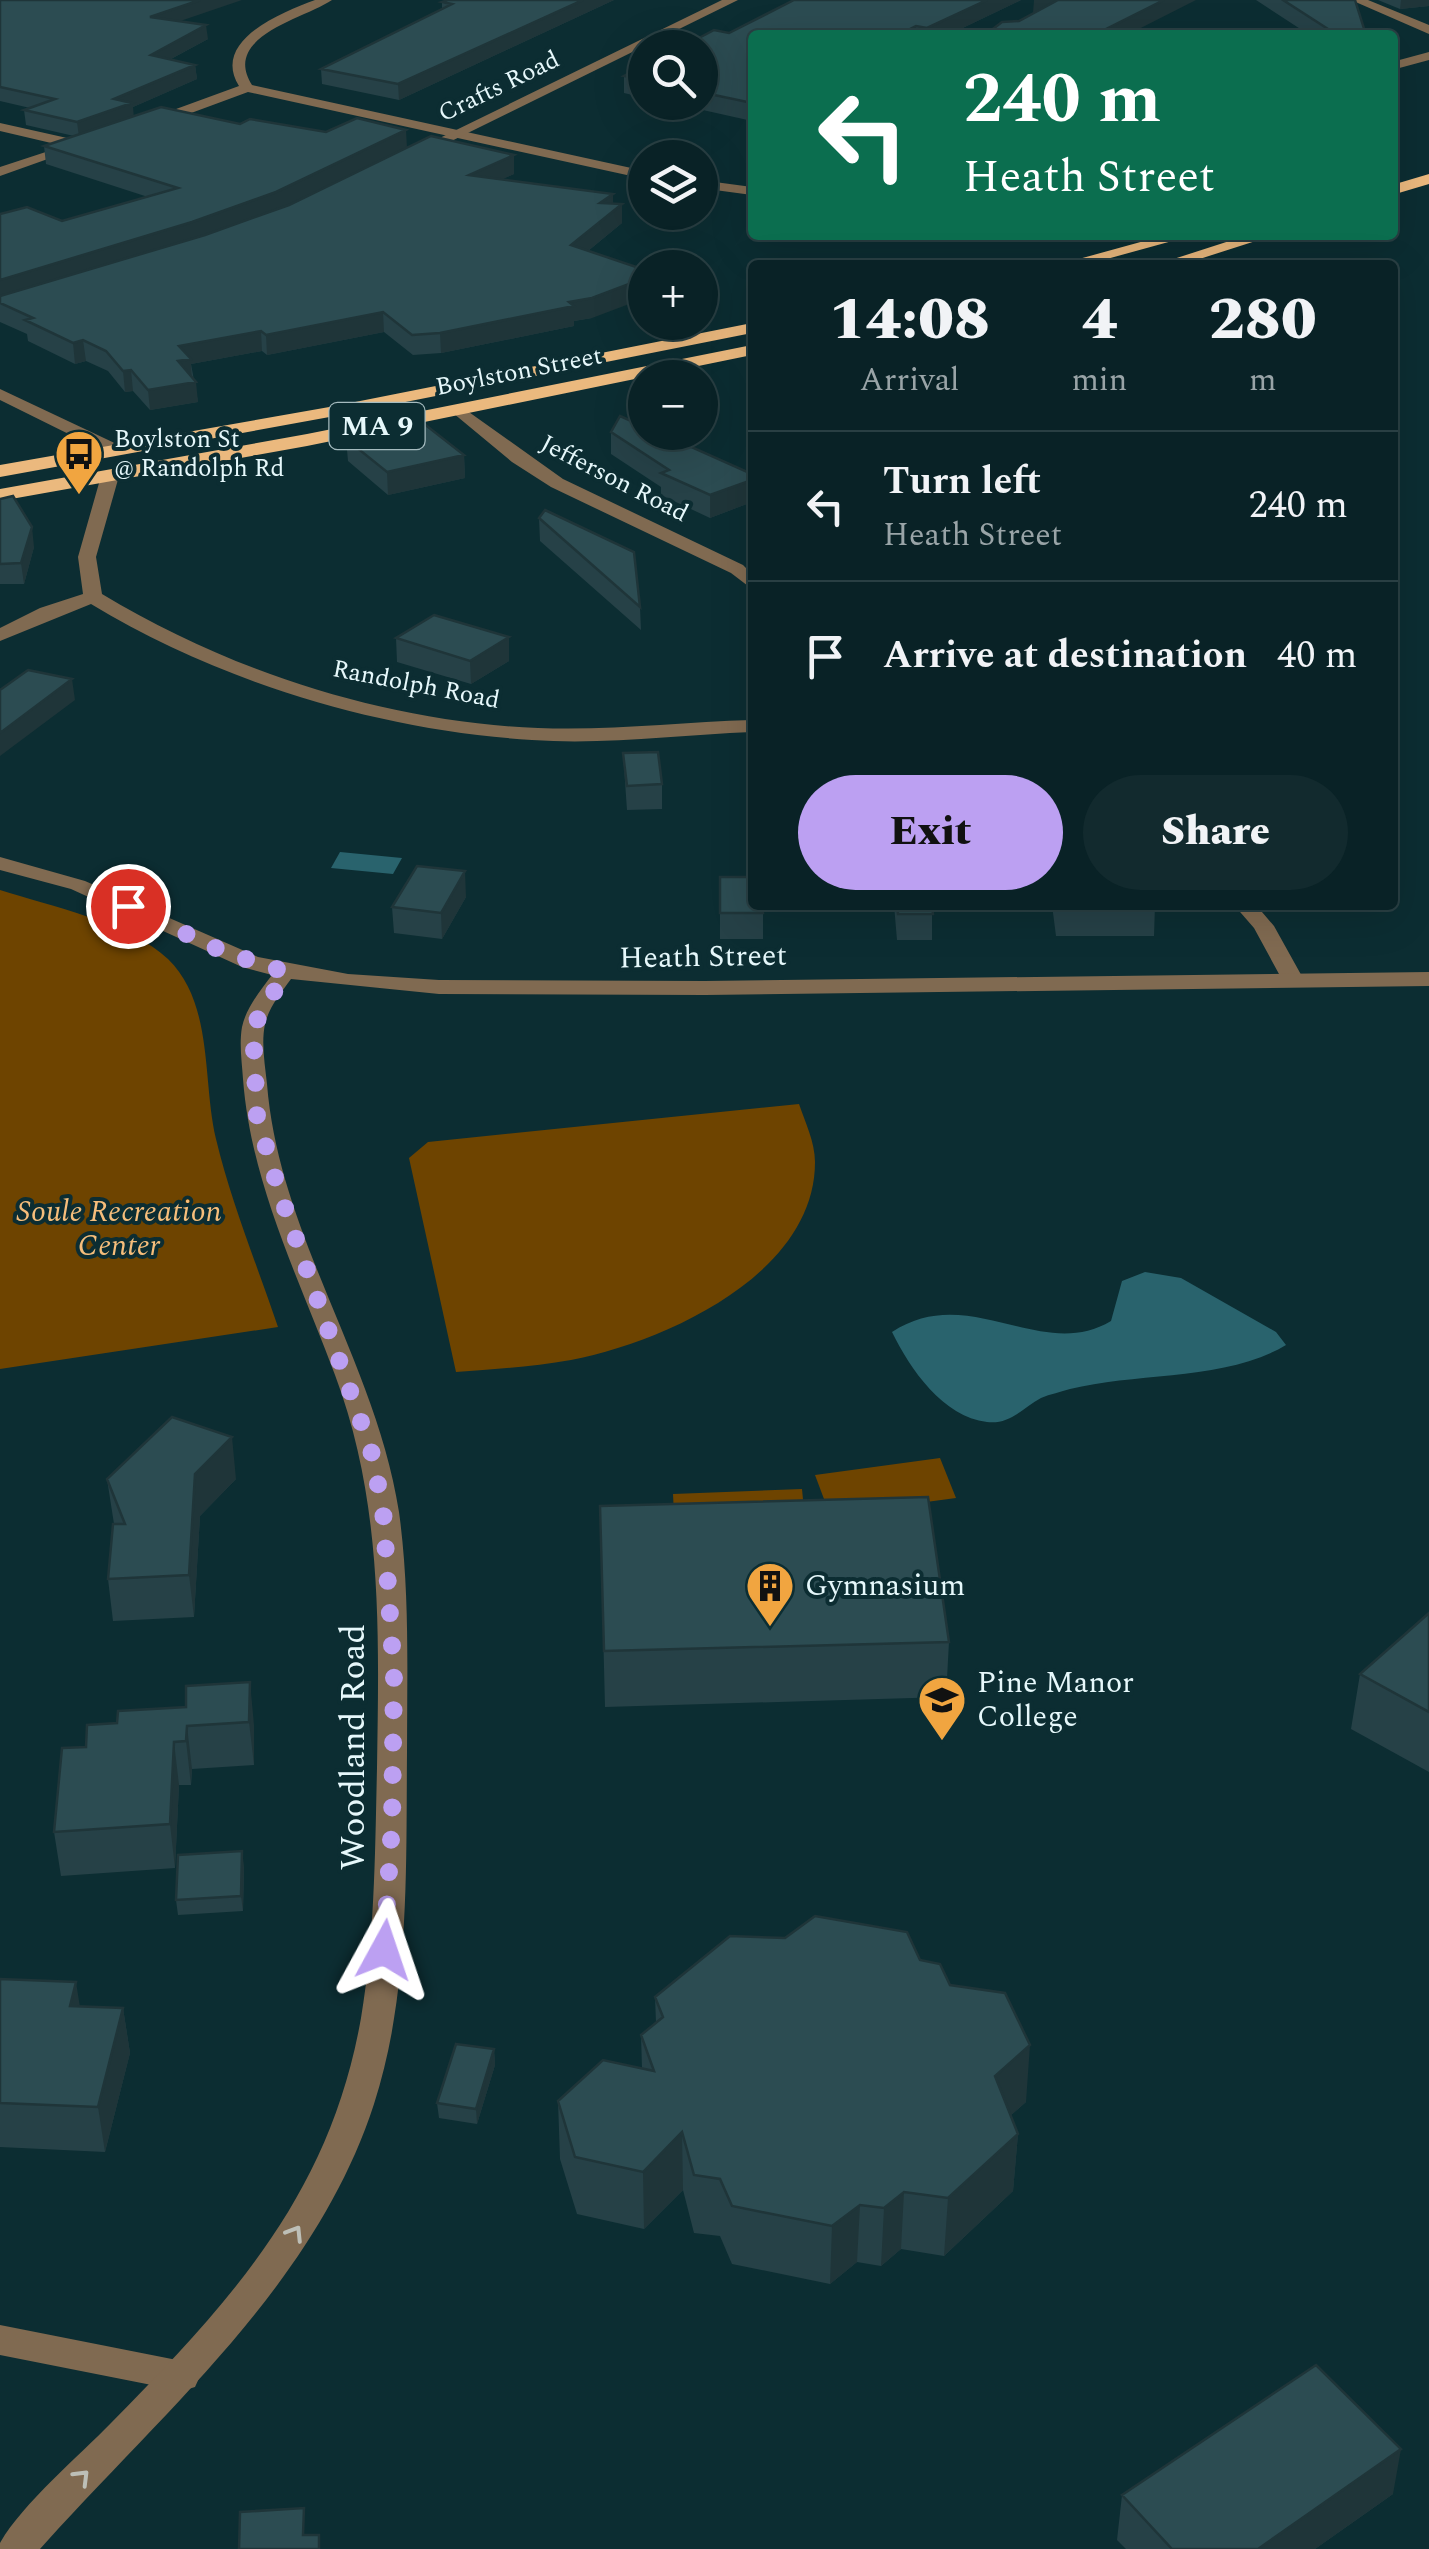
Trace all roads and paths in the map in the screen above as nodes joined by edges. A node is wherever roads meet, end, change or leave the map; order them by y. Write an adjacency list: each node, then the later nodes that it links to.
1 (326, 0): 7 (street)
2 (732, 0): 10 (street, Crafts Road)
3 (1357, 0): 4 (street)
4 (1429, 30)
5 (1429, 56): 6 (street)
6 (1398, 64)
7 (247, 88): 9 (street); 10 (street)
8 (0, 128): 13 (street)
9 (136, 128)
10 (452, 135): 12 (street, Crafts Road); 14 (street)
11 (1429, 162): 15 (highway)
12 (396, 163)
13 (0, 172)
14 (628, 172)
15 (1398, 172)
16 (1429, 179): 18 (highway)
17 (718, 186): 19 (street)
18 (1398, 188)
19 (748, 190)
20 (1166, 240): 22 (highway)
21 (1249, 240): 23 (highway)
22 (1085, 260)
23 (1180, 260)
24 (748, 329): 28 (highway, Boylston Street / MA 9)
25 (748, 351): 27 (highway, Boylston Street / MA 9)
26 (0, 394): 28 (street)
27 (459, 410): 30 (highway, Boylston Street / MA 9); 32 (street, Jefferson Road)
28 (117, 450): 29 (highway, Boylston Street / MA 9)
29 (0, 471)
30 (110, 476): 31 (highway, Boylston Street / MA 9); 33 (street)
31 (0, 496)
32 (748, 580)
33 (94, 597): 34 (street); 35 (street, Randolph Road)
34 (0, 635)
35 (748, 726)
36 (0, 862): 38 (street, Heath Street)
37 (1250, 910): 40 (street)
38 (286, 972): 40 (street, Heath Street); 42 (street, Woodland Road, one-way to 38)
39 (1429, 979): 40 (street, Heath Street)
40 (1293, 980)
41 (0, 2340): 42 (street)
42 (182, 2376): 43 (street, Woodland Road, one-way to 42)
43 (16, 2549)

